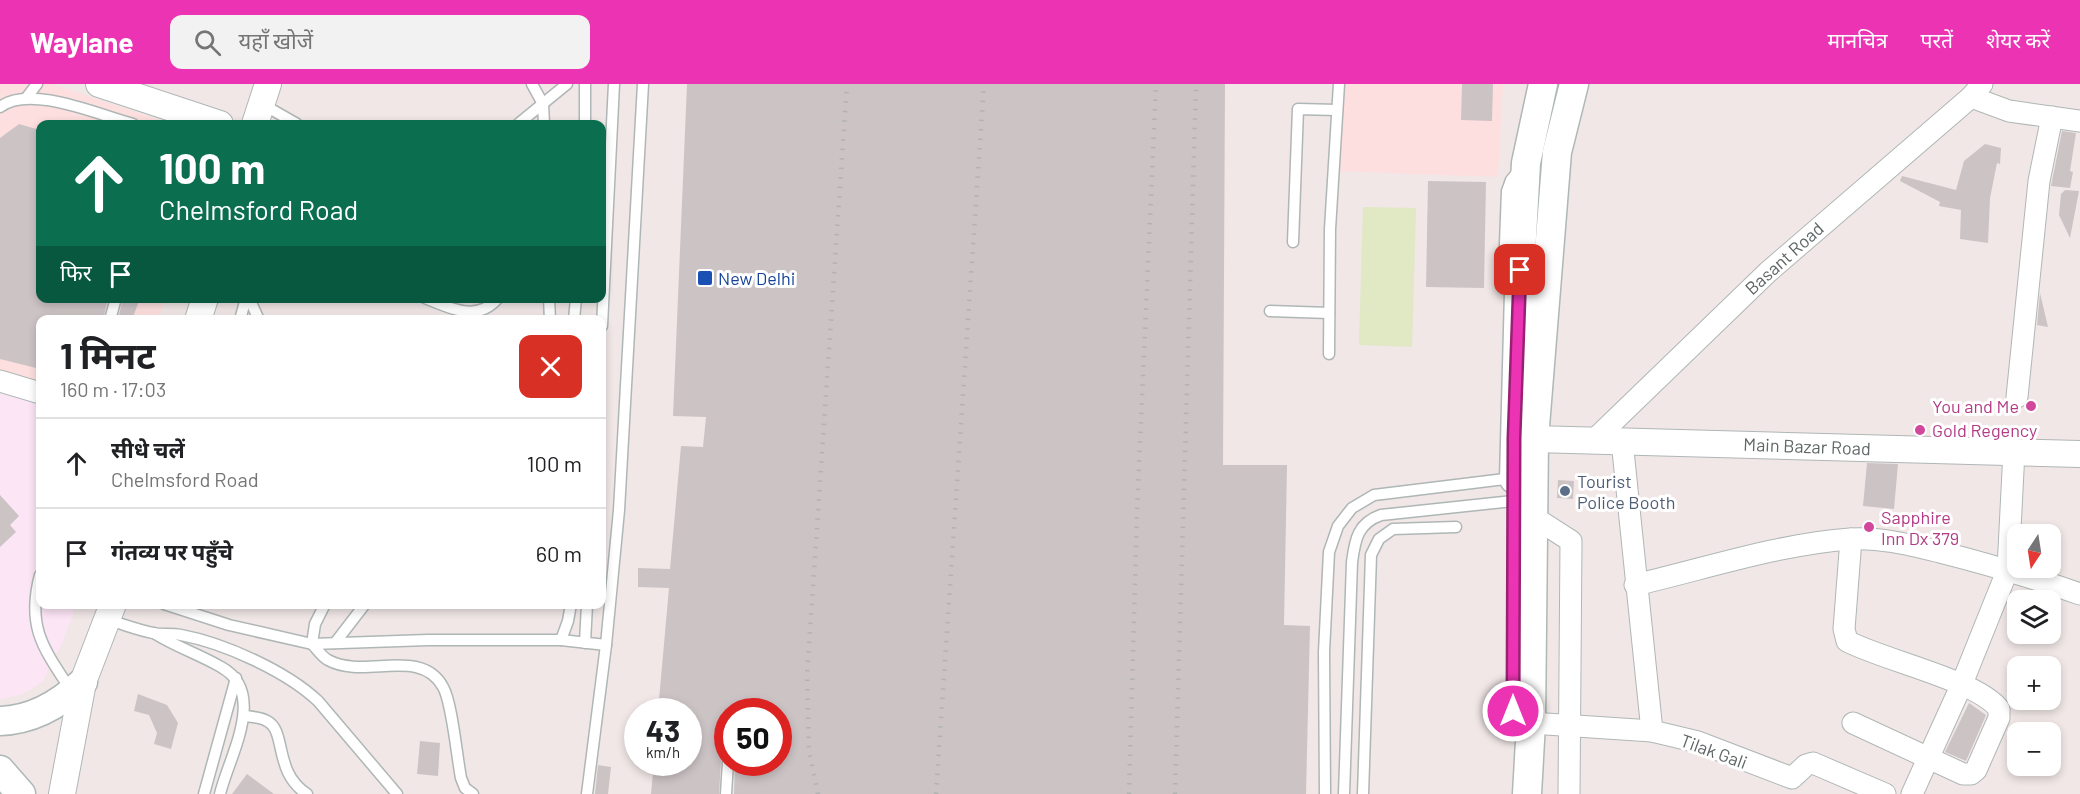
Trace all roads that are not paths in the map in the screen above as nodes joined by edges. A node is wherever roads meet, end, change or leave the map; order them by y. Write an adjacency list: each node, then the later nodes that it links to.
1 (37, 84): 12 (lane)
2 (99, 84): 19 (street)
3 (532, 84): 14 (lane)
4 (567, 84): 14 (lane)
5 (585, 84): 23 (lane)
6 (614, 84): 27 (lane)
7 (643, 84): 65 (lane)
8 (1339, 84): 16 (lane)
9 (1543, 84): 25 (main road)
10 (1574, 84): 25 (main road)
11 (1977, 91): 17 (street); 38 (street, Basant Road)
12 (27, 97): 15 (lane); 18 (lane)
13 (261, 104): 20 (lane)
14 (543, 104): 21 (lane); 22 (lane)
15 (0, 108)
16 (1337, 110): 26 (lane); 32 (lane)
17 (2052, 117): 24 (street); 36 (street)
18 (119, 120)
19 (208, 120)
20 (290, 120)
21 (523, 120)
22 (544, 120)
23 (585, 120)
24 (2080, 121)
25 (1542, 157): 28 (main road); 28 (lane)
26 (1293, 242)
27 (606, 245)
28 (1532, 298): 37 (main road)
29 (436, 303): 30 (lane)
30 (494, 303)
31 (1270, 311): 32 (lane)
32 (1329, 314): 33 (lane)
33 (1329, 354)
34 (0, 381): 35 (street)
35 (36, 392)
36 (2017, 397)
37 (1524, 438): 38 (street, Main Bazar Road); 43 (main road)
38 (1593, 441): 39 (street, Main Bazar Road)
39 (1622, 441): 40 (street, Main Bazar Road); 51 (street)
40 (2014, 451): 41 (street, Main Bazar Road); 45 (street)
41 (2080, 454)
42 (1456, 485): 43 (lane); 44 (lane); 88 (lane)
43 (1523, 493): 44 (lane); 71 (main road); 73 (street); 91 (main road)
44 (1457, 506): 89 (lane)
45 (2010, 524)
46 (1456, 527): 90 (lane)
47 (1851, 539): 48 (street); 51 (street); 67 (street)
48 (2007, 569)
49 (2007, 571): 67 (street)
50 (2034, 578): 53 (street)
51 (1635, 585): 74 (street)
52 (36, 590): 68 (lane)
53 (2080, 594)
54 (179, 609): 64 (lane)
55 (323, 609): 64 (lane)
56 (361, 609): 62 (lane)
57 (570, 609): 61 (lane)
58 (587, 609): 63 (lane)
59 (110, 612): 60 (lane); 68 (street)
60 (154, 633): 66 (lane); 84 (lane)
61 (561, 640): 62 (lane); 63 (lane)
62 (335, 643): 64 (lane)
63 (585, 643): 65 (lane)
64 (312, 644): 85 (lane)
65 (606, 645): 86 (lane)
66 (236, 678): 69 (lane); 81 (lane)
67 (1961, 686): 75 (street); 75 (street)
68 (77, 687): 70 (main road); 80 (street)
69 (243, 716): 82 (lane); 83 (lane)
70 (0, 721)
71 (1531, 723): 73 (street, Tilak Gali); 92 (main road)
72 (1853, 723): 75 (street)
73 (1568, 725): 74 (street, Tilak Gali); 93 (street)
74 (1652, 731): 78 (street, Tilak Gali)
75 (1928, 756): 95 (street)
76 (0, 770): 79 (main road)
77 (727, 776): 87 (lane)
78 (1789, 786): 94 (street, Tilak Gali)
79 (21, 794)
80 (62, 794)
81 (204, 794)
82 (220, 794)
83 (307, 794)
84 (397, 794)
85 (473, 794)
86 (587, 794)
87 (726, 794)
88 (1325, 794)
89 (1344, 794)
90 (1363, 794)
91 (1510, 794)
92 (1527, 794)
93 (1569, 794)
94 (1885, 794)
95 (1912, 794)

